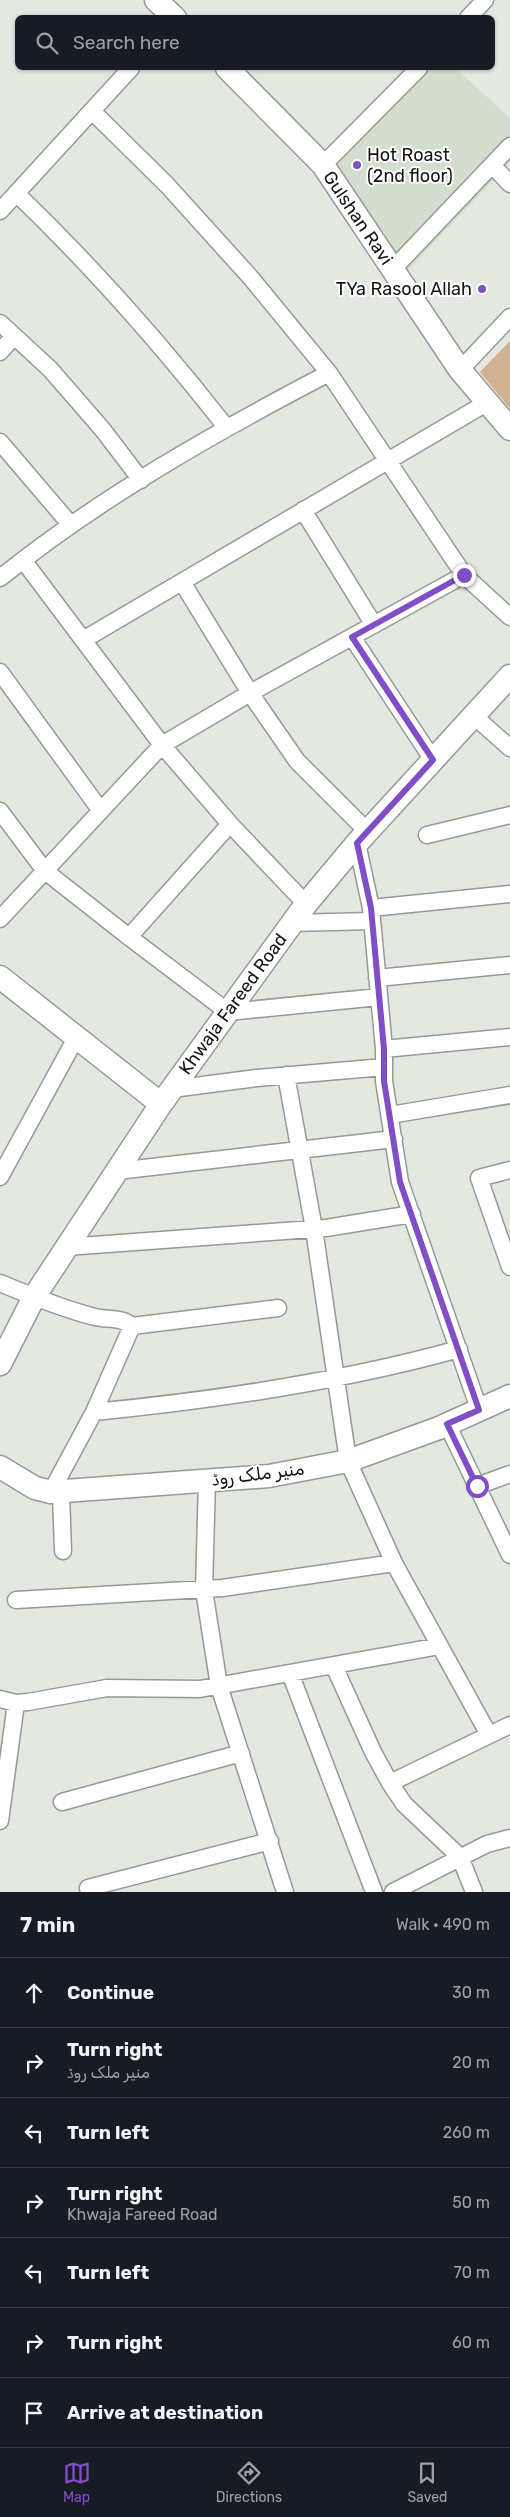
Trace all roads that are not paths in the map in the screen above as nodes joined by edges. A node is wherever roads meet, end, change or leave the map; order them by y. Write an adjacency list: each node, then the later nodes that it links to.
1 (156, 0): 3 (street)
2 (485, 0): 4 (street)
3 (172, 15)
4 (471, 15)
5 (129, 70): 8 (street)
6 (229, 70): 10 (street, Gulshan Ravi)
7 (417, 70): 10 (street)
8 (92, 111): 13 (street); 21 (street)
9 (510, 146): 11 (street)
10 (323, 165): 15 (street, Gulshan Ravi)
11 (492, 165): 12 (street); 15 (street)
12 (510, 184)
13 (16, 193): 14 (street); 23 (street)
14 (0, 211)
15 (393, 269): 20 (street, Gulshan Ravi)
16 (510, 317): 20 (street)
17 (0, 323): 18 (street)
18 (14, 336): 19 (street); 27 (street)
19 (0, 352)
20 (460, 370): 22 (street, Gulshan Ravi)
21 (329, 373): 23 (street); 26 (street)
22 (488, 402): 24 (street, Gulshan Ravi); 26 (street)
23 (226, 427): 27 (street)
24 (510, 429)
25 (0, 442): 29 (street)
26 (387, 460): 28 (street); 31 (street)
27 (141, 480): 29 (street)
28 (303, 510): 33 (street); 35 (street)
29 (70, 524): 30 (street)
30 (23, 560): 32 (street); 37 (street)
31 (464, 575): 34 (street); 35 (street)
32 (0, 578)
33 (182, 582): 37 (street); 40 (street)
34 (510, 617)
35 (374, 625): 36 (street)
36 (352, 637): 40 (street); 44 (street)
37 (83, 640): 42 (street)
38 (0, 672): 46 (street)
39 (510, 676): 41 (street, Khwaja Fareed Road)
40 (250, 694): 42 (street); 50 (street)
41 (474, 716): 43 (street); 44 (street, Khwaja Fareed Road)
42 (162, 745): 46 (street); 48 (street)
43 (510, 748)
44 (433, 760): 50 (street, Khwaja Fareed Road)
45 (0, 811): 51 (street)
46 (101, 811): 51 (street)
47 (510, 815): 49 (street)
48 (230, 824): 53 (street); 57 (street)
49 (427, 835)
50 (362, 837): 53 (street, Khwaja Fareed Road); 54 (street)
51 (45, 871): 55 (street); 57 (street)
52 (510, 894): 54 (street)
53 (306, 904): 56 (street, Khwaja Fareed Road)
54 (371, 915): 56 (street); 60 (street)
55 (0, 919)
56 (292, 923): 62 (street, Khwaja Fareed Road)
57 (129, 938): 62 (street)
58 (510, 965): 60 (street)
59 (0, 977): 63 (street)
60 (377, 978): 61 (street)
61 (379, 997): 62 (street); 65 (street)
62 (228, 1012): 69 (street, Khwaja Fareed Road)
63 (76, 1038): 69 (street); 75 (street)
64 (510, 1038): 65 (street)
65 (384, 1049): 66 (street)
66 (384, 1067): 67 (street); 70 (street)
67 (286, 1075): 69 (street); 72 (street)
68 (510, 1095): 70 (street)
69 (166, 1096): 74 (street, Khwaja Fareed Road)
70 (390, 1115): 71 (street)
71 (394, 1139): 72 (street); 76 (street)
72 (299, 1150): 74 (street); 77 (street)
73 (510, 1170): 79 (street)
74 (117, 1172): 78 (street, Khwaja Fareed Road)
75 (0, 1177)
76 (412, 1214): 77 (street); 84 (street)
77 (314, 1229): 78 (street); 86 (street)
78 (66, 1247): 81 (street, Khwaja Fareed Road)
79 (510, 1267)
80 (0, 1282): 81 (street)
81 (34, 1297): 83 (street); 85 (street, Khwaja Fareed Road)
82 (278, 1308): 83 (street)
83 (132, 1326): 89 (street)
84 (459, 1349): 86 (street); 88 (street)
85 (0, 1364)
86 (336, 1377): 89 (street); 91 (street)
87 (510, 1396): 88 (street, منیر ملک روڈ)
88 (479, 1410): 90 (street, منیر ملک روڈ)
89 (94, 1412): 96 (street)
90 (447, 1424): 91 (street, منیر ملک روڈ); 95 (street)
91 (348, 1461): 94 (street, منیر ملک روڈ); 99 (street)
92 (0, 1467): 96 (street, منیر ملک روڈ)
93 (510, 1474): 95 (street)
94 (207, 1480): 96 (street, منیر ملک روڈ); 100 (street)
95 (477, 1486): 98 (street)
96 (56, 1492): 97 (street)
97 (63, 1551)
98 (510, 1555)
99 (394, 1562): 100 (street); 102 (street)
100 (204, 1590): 101 (street); 105 (street)
101 (16, 1600)
102 (440, 1646): 103 (street); 109 (street)
103 (334, 1666): 104 (street); 111 (street)
104 (290, 1673): 105 (street); 119 (street)
105 (219, 1686): 107 (street); 110 (street)
106 (0, 1698): 107 (street)
107 (16, 1703): 113 (street)
108 (510, 1725): 109 (street)
109 (490, 1735): 111 (street)
110 (242, 1752): 112 (street); 115 (street)
111 (390, 1783): 116 (street)
112 (62, 1802)
113 (0, 1822)
114 (510, 1838): 116 (street)
115 (270, 1842): 117 (street); 118 (street)
116 (460, 1857): 120 (street); 121 (street)
117 (89, 1892)
118 (285, 1892)
119 (374, 1892)
120 (393, 1892)
121 (474, 1892)

